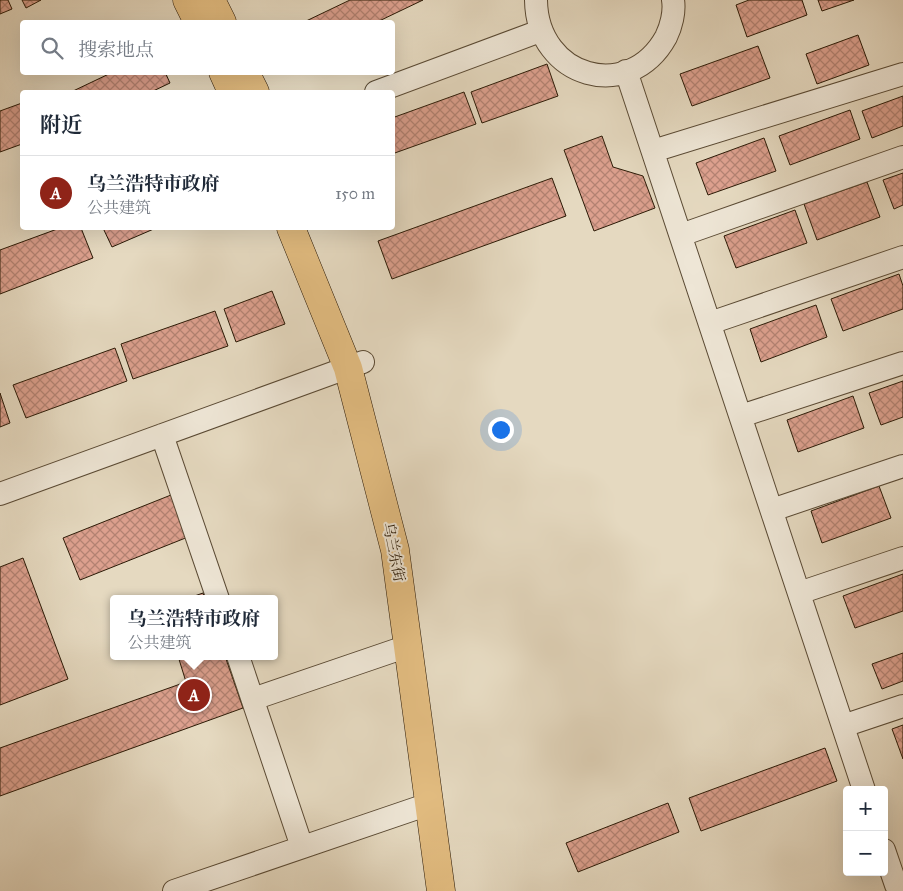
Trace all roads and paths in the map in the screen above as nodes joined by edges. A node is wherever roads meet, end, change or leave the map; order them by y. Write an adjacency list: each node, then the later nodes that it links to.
1 (187, 0): 5 (main road)
2 (211, 0): 6 (main road)
3 (536, 0): 7 (street)
4 (673, 0): 8 (street)
5 (197, 20)
6 (221, 20)
7 (540, 31): 8 (street); 14 (street)
8 (626, 71): 15 (street)
9 (903, 74): 15 (street)
10 (224, 75): 12 (main road)
11 (247, 75): 13 (main road)
12 (231, 90)
13 (254, 90)
14 (381, 90)
15 (653, 151): 19 (street)
16 (903, 157): 19 (street)
17 (292, 230): 23 (main road, 乌兰东街)
18 (312, 230): 23 (main road, 乌兰东街)
19 (681, 236): 21 (street)
20 (903, 257): 21 (street)
21 (710, 323): 24 (street)
22 (903, 363): 24 (street)
23 (356, 365): 25 (street); 32 (main road, 乌兰东街); 44 (main road, 乌兰东街)
24 (741, 416): 28 (street)
25 (162, 435): 27 (street); 31 (street)
26 (903, 466): 28 (street)
27 (0, 494)
28 (772, 510): 30 (street)
29 (903, 558): 30 (street)
30 (799, 593): 36 (street)
31 (217, 595)
32 (408, 646): 34 (street); 38 (main road, 乌兰东街)
33 (239, 660): 34 (street)
34 (253, 698): 39 (street)
35 (903, 706): 36 (street)
36 (843, 726): 37 (street)
37 (863, 786)
38 (429, 804): 39 (street); 43 (main road, 乌兰东街)
39 (302, 847): 42 (street)
40 (888, 864): 41 (street)
41 (894, 886)
42 (174, 891)
43 (441, 891)
44 (459, 891)

